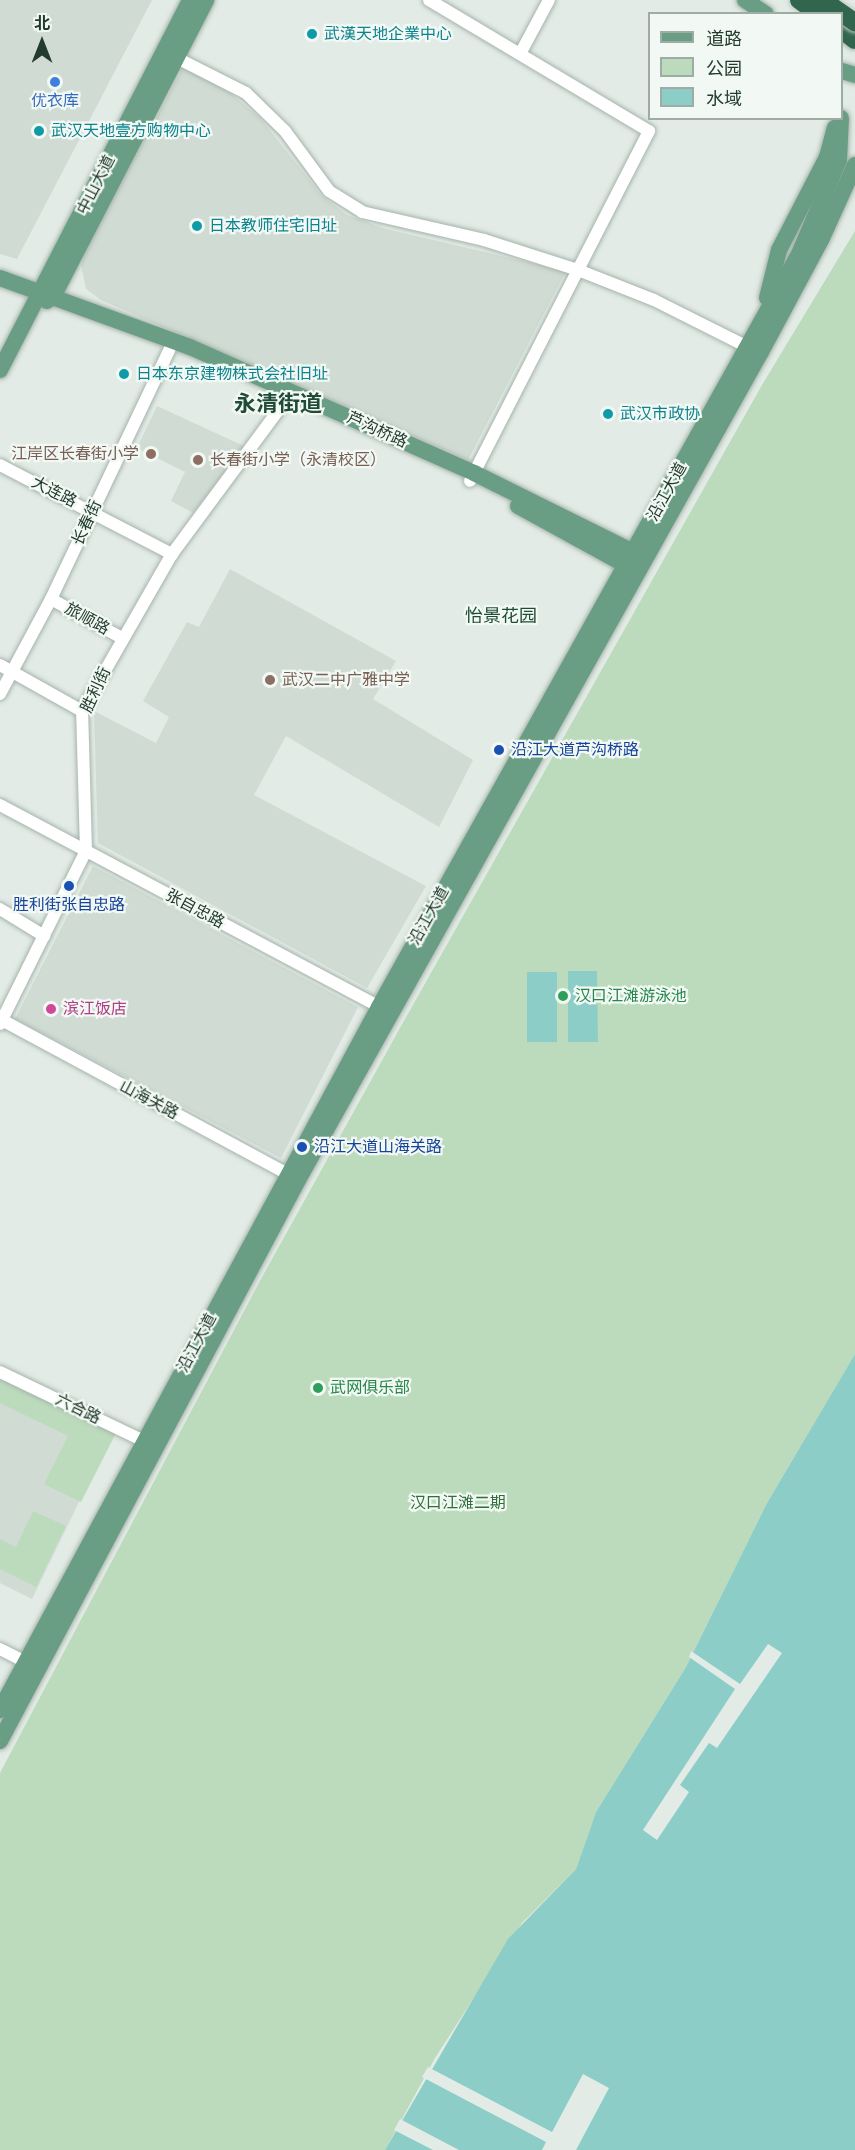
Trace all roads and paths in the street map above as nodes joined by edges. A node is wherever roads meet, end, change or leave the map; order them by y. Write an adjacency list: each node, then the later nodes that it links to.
1 (190, 0): 17 (main road, 中山大道)
2 (206, 0): 17 (main road, 中山大道)
3 (429, 0): 18 (street)
4 (549, 0): 18 (street)
5 (733, 0): 10 (main road)
6 (745, 0): 11 (main road)
7 (824, 0): 14 (highway, bridge)
8 (830, 0): 13 (main road)
9 (798, 3): 12 (highway, bridge)
10 (748, 12)
11 (763, 12)
12 (815, 12)
13 (821, 12)
14 (841, 12)
15 (843, 31): 16 (highway)
16 (855, 40)
17 (170, 54): 22 (street); 25 (main road, 中山大道)
18 (520, 54): 22 (street)
19 (838, 120): 26 (main road, 沿江大道)
20 (855, 165): 21 (main road, 沿江大道)
21 (852, 177): 34 (main road, 沿江大道)
22 (578, 270): 26 (street); 31 (street)
23 (0, 278): 25 (main road, 芦沟桥路)
24 (0, 289): 25 (main road, 芦沟桥路)
25 (44, 297): 27 (main road, 芦沟桥路); 28 (main road, 中山大道); 29 (main road, 芦沟桥路)
26 (748, 347): 34 (main road, 沿江大道)
27 (170, 350): 29 (main road, 芦沟桥路); 32 (street, 长春街)
28 (0, 370)
29 (290, 397): 31 (main road, 芦沟桥路); 33 (street, 胜利街)
30 (0, 465): 32 (street, 大连路)
31 (472, 477): 34 (main road, 芦沟桥路)
32 (92, 511): 33 (street, 大连路); 35 (street, 长春街)
33 (172, 554): 36 (street, 胜利街)
34 (636, 562): 45 (main road, 沿江大道)
35 (51, 599): 36 (street, 旅顺路); 38 (street, 长春街)
36 (122, 638): 40 (street, 胜利街)
37 (0, 665): 38 (street)
38 (12, 672): 39 (street, 长春街); 40 (street)
39 (0, 694)
40 (82, 711): 42 (street, 胜利街)
41 (0, 805): 42 (street, 张自忠路)
42 (86, 851): 44 (street, 胜利街); 45 (street, 张自忠路)
43 (0, 909): 44 (street)
44 (44, 936): 46 (street, 胜利街)
45 (385, 1010): 47 (main road, 沿江大道)
46 (1, 1021): 47 (street, 山海关路)
47 (293, 1177): 49 (main road, 沿江大道)
48 (0, 1372): 49 (street, 六合路)
49 (150, 1444): 51 (main road, 沿江大道)
50 (0, 1649): 51 (street)
51 (32, 1665): 52 (main road, 沿江大道); 53 (main road, 沿江大道)
52 (0, 1710)
53 (0, 1742)

